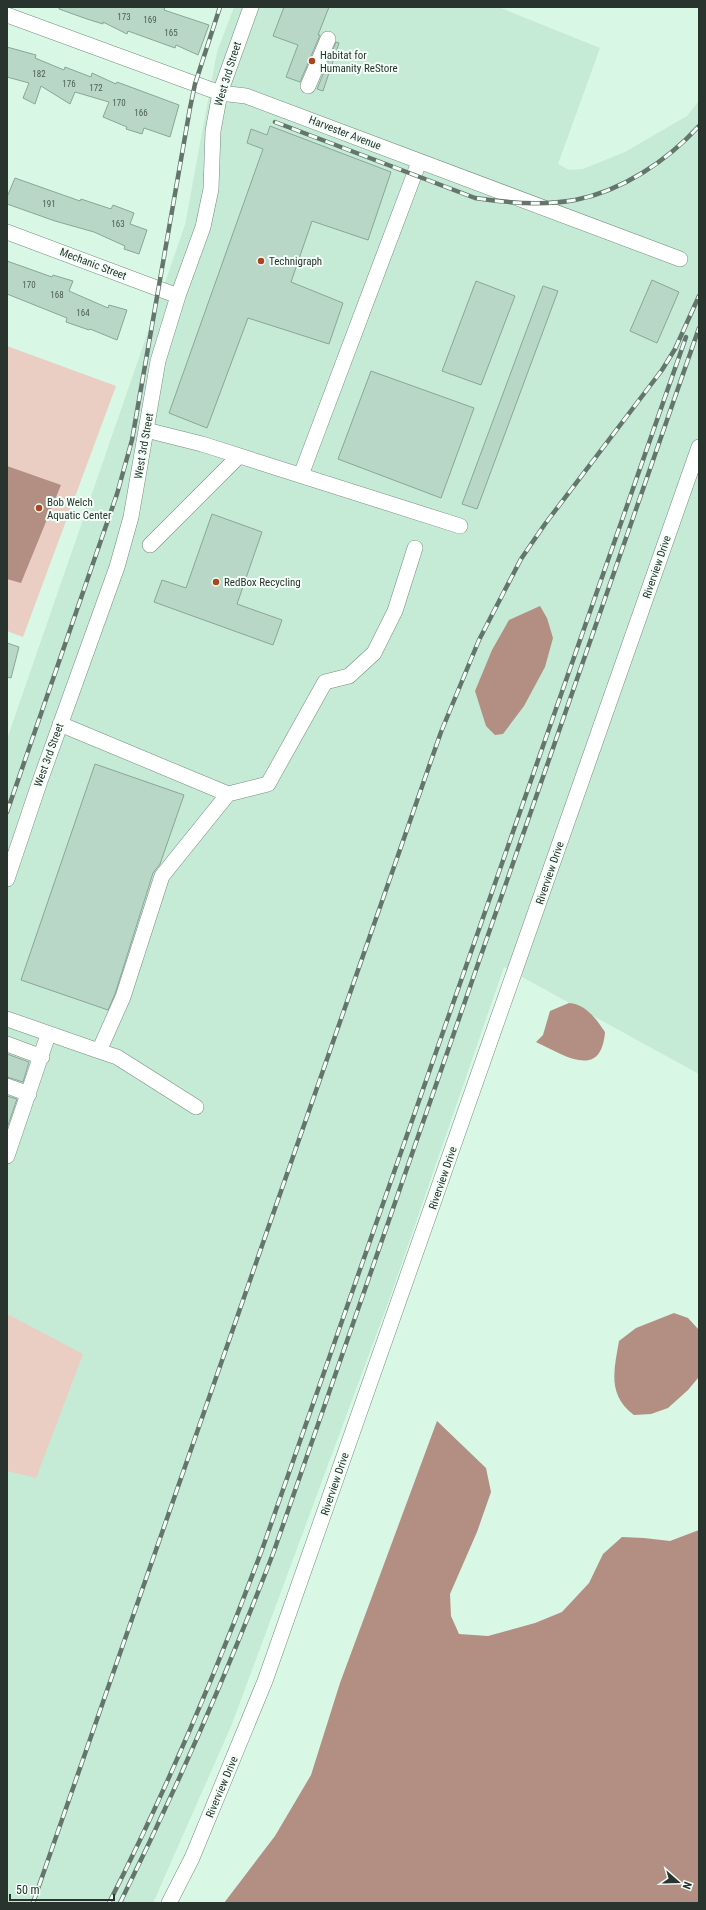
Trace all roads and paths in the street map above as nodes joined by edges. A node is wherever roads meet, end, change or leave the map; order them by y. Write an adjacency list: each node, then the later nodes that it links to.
1 (251, 7): 5 (street, West 3rd Street)
2 (7, 15): 5 (street, Harvester Avenue)
3 (328, 39): 4 (street)
4 (308, 86)
5 (220, 93): 6 (street, Harvester Avenue); 9 (street, West 3rd Street)
6 (419, 162): 8 (street, Harvester Avenue); 13 (street)
7 (7, 232): 9 (street, Mechanic Street)
8 (680, 259)
9 (178, 296): 10 (street, West 3rd Street)
10 (146, 430): 12 (street); 17 (street, West 3rd Street)
11 (699, 447): 30 (street, Riverview Drive)
12 (239, 456): 13 (street); 15 (street)
13 (301, 475): 14 (street)
14 (460, 526)
15 (150, 545)
16 (415, 548): 18 (street)
17 (60, 724): 18 (street); 19 (street, West 3rd Street)
18 (228, 794): 23 (street)
19 (7, 879)
20 (7, 1019): 21 (street)
21 (48, 1034): 23 (street); 24 (street)
22 (7, 1044): 24 (street)
23 (99, 1051): 27 (street)
24 (42, 1056): 26 (street)
25 (7, 1086): 26 (street)
26 (29, 1094): 28 (street)
27 (196, 1107)
28 (12, 1125): 29 (street)
29 (7, 1156)
30 (169, 1903)

